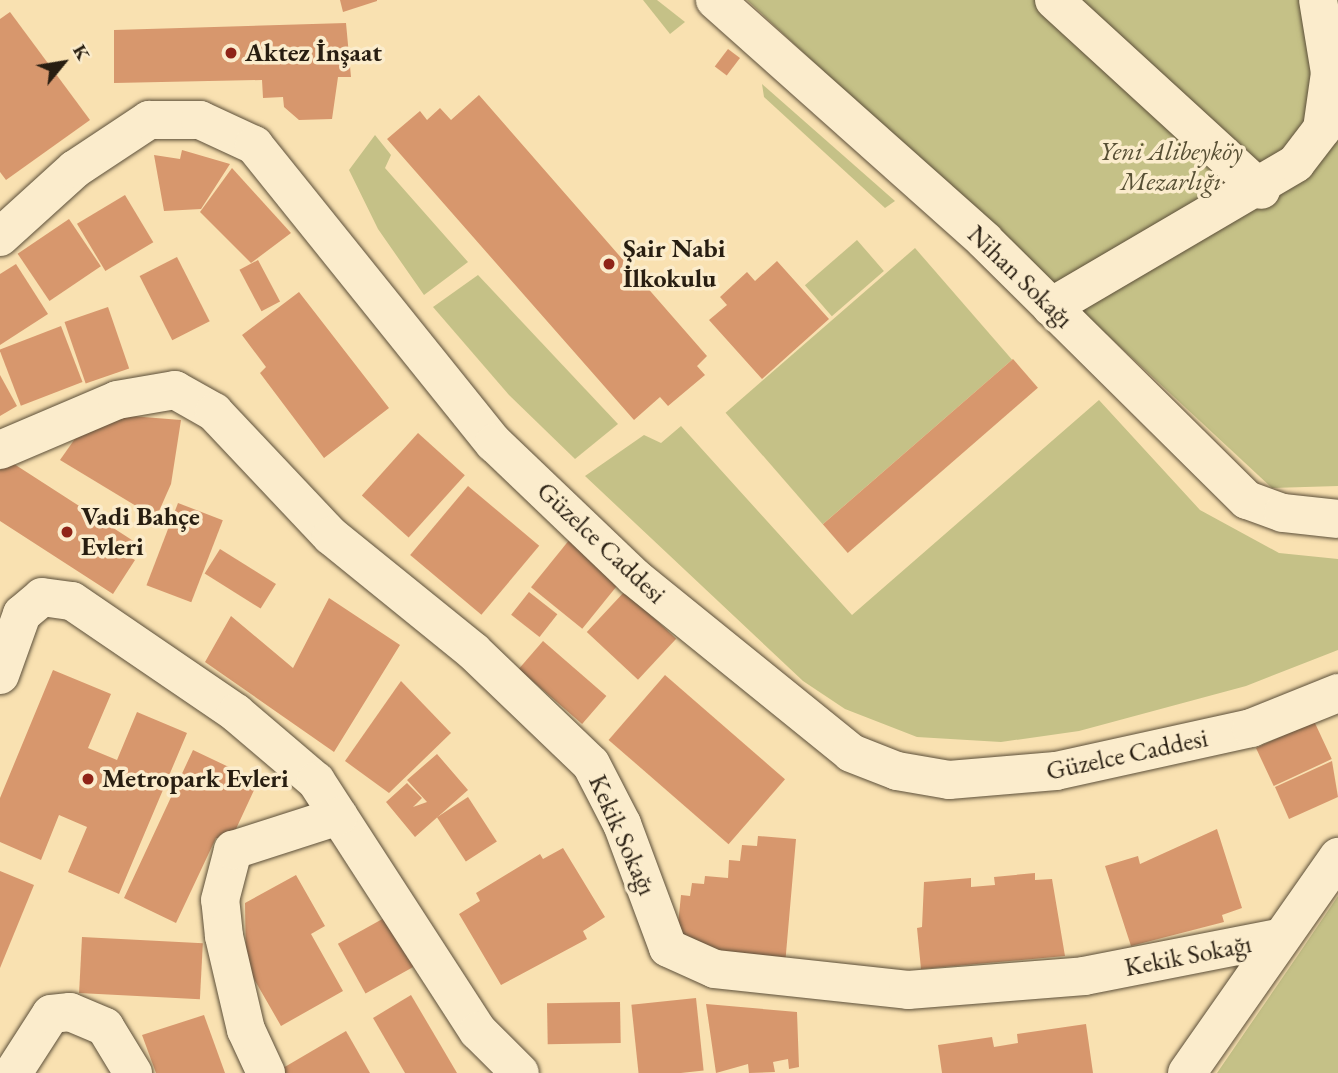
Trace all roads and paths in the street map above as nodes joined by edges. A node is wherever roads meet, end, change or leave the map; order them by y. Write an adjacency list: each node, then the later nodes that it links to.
1 (715, 0): 6 (street, Nihan Sokağı)
2 (1054, 0): 4 (street)
3 (1318, 0): 4 (street)
4 (1261, 190): 6 (street)
5 (0, 237): 10 (street, Güzelce Caddesi)
6 (1051, 307): 8 (street, Nihan Sokağı)
7 (0, 450): 13 (street, Kekik Sokağı)
8 (1338, 519)
9 (0, 675): 11 (street)
10 (1338, 693)
11 (339, 816): 16 (street); 17 (street)
12 (1338, 857): 13 (street)
13 (1277, 939): 18 (street)
14 (13, 1073): 15 (street)
15 (132, 1073)
16 (266, 1073)
17 (520, 1073)
18 (1187, 1073)

